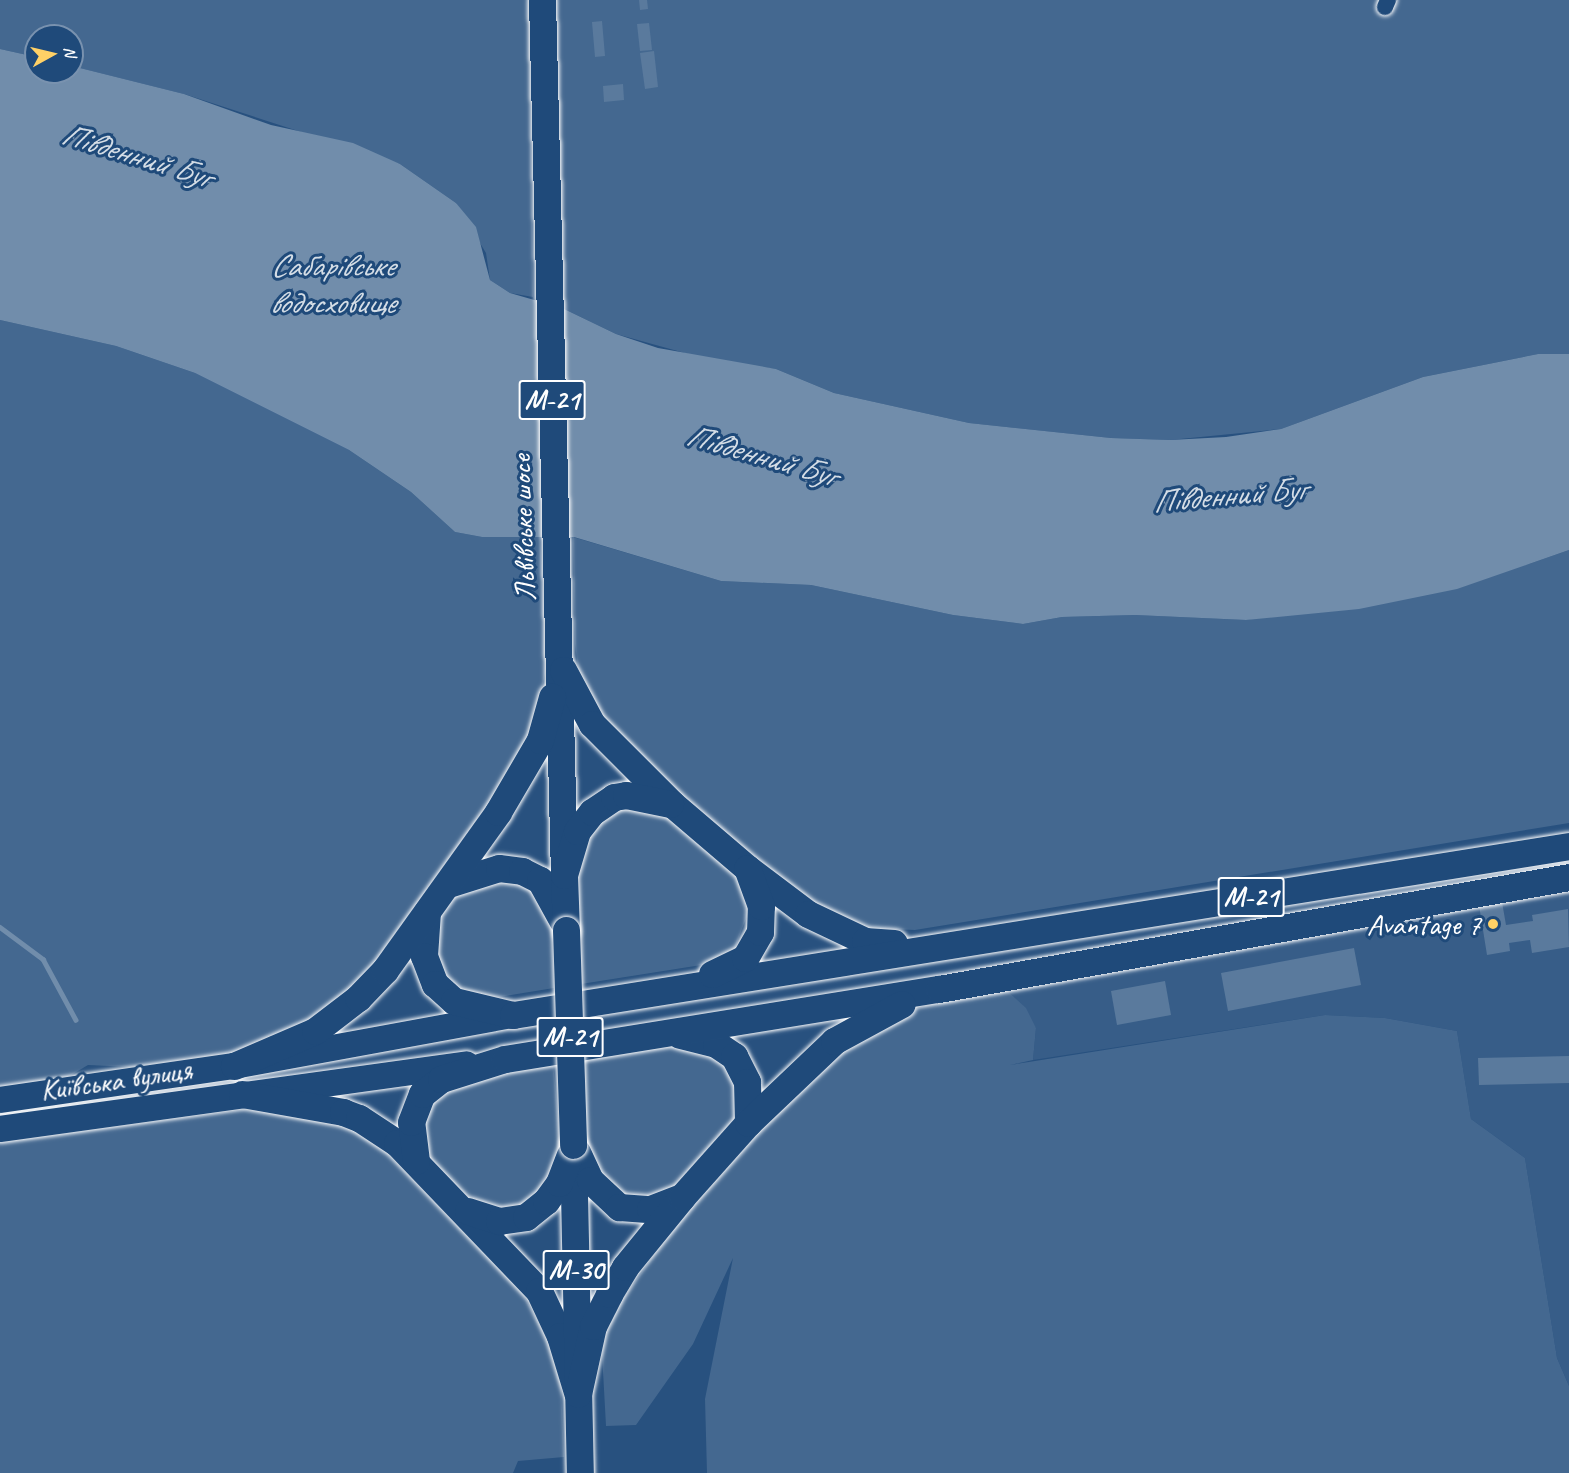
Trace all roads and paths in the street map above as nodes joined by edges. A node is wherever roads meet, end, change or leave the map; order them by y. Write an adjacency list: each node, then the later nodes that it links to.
1 (542, 0): 2 (highway, Львівське шосе / М-21)
2 (561, 667): 3 (highway, М-21); 6 (highway, Львівське шосе / М-21); 8 (highway)
3 (672, 804): 5 (highway, М-21); 6 (highway)
4 (1569, 846): 11 (highway, М-21)
5 (747, 868): 11 (highway, М-21); 13 (highway)
6 (564, 875): 10 (highway, М-21)
7 (1569, 877): 12 (highway, М-21)
8 (448, 884): 9 (highway); 10 (highway)
9 (427, 912): 14 (highway); 17 (highway)
10 (566, 930): 22 (highway, М-21, bridge)
11 (932, 946): 13 (highway)
12 (939, 988): 15 (highway, М-21); 20 (highway)
13 (671, 989): 14 (highway)
14 (513, 1015): 17 (main road, Київська вулиця)
15 (667, 1033): 16 (highway, М-21); 20 (highway)
16 (505, 1059): 18 (main road, Київська вулиця); 23 (highway, М-21)
17 (234, 1066): 19 (main road, Київська вулиця)
18 (242, 1095): 21 (main road, Київська вулиця); 23 (highway)
19 (0, 1100)
20 (748, 1123): 24 (highway)
21 (0, 1129)
22 (573, 1145): 24 (highway); 25 (highway, М-21); 26 (highway, М-30)
23 (416, 1161): 25 (highway, М-21)
24 (682, 1197): 26 (highway)
25 (460, 1208): 26 (highway)
26 (578, 1394): 27 (highway, М-30)
27 (580, 1473)

